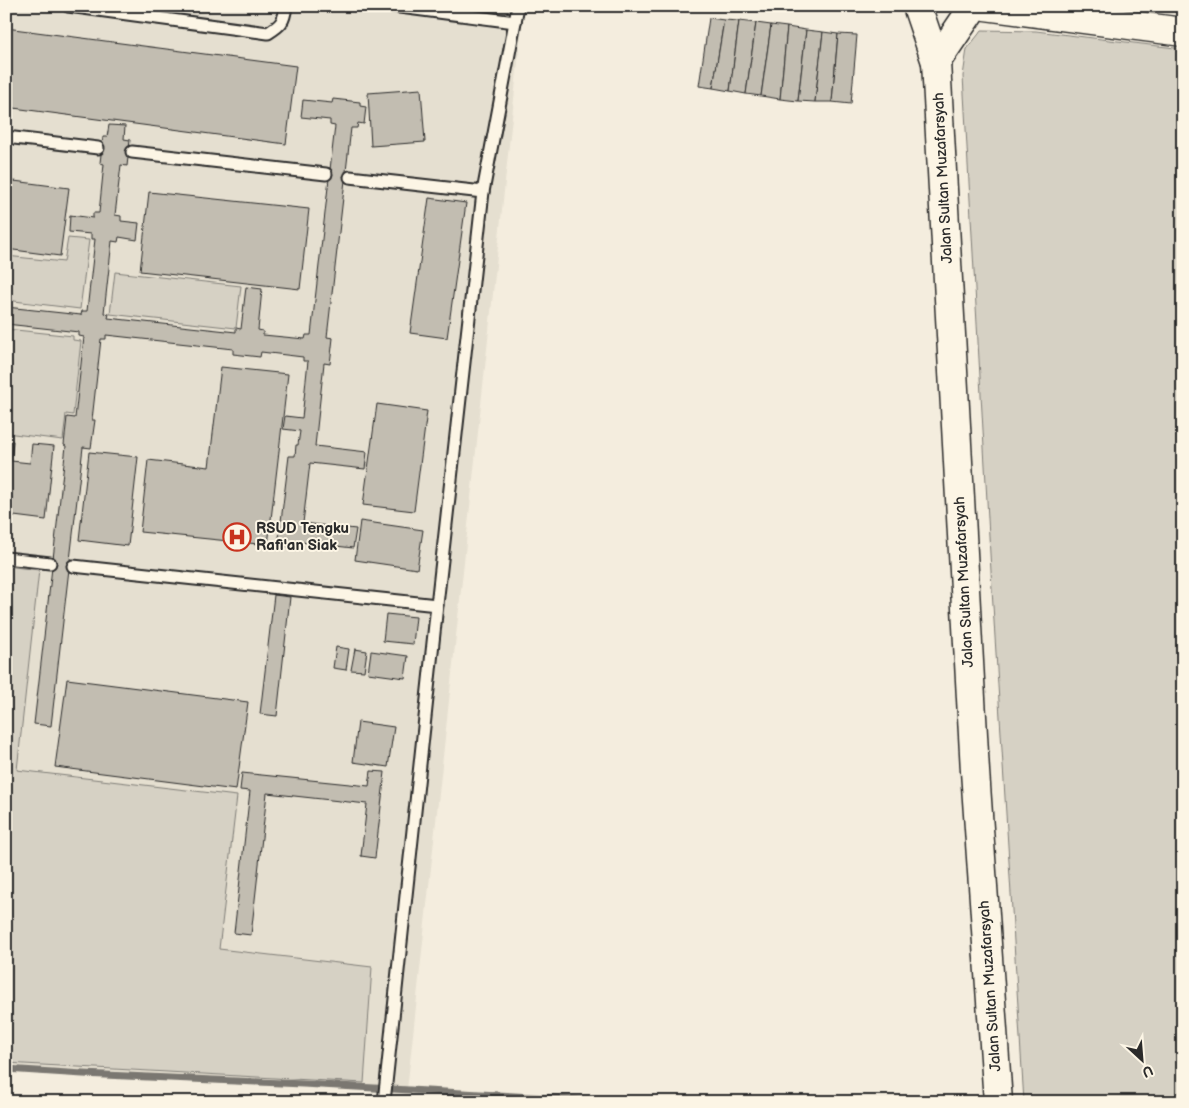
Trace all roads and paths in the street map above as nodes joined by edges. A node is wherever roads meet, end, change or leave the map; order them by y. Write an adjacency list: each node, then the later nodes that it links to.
1 (68, 6): 2 (lane)
2 (286, 6)
3 (392, 6): 8 (lane)
4 (518, 6): 8 (lane)
5 (917, 6): 10 (street, Jalan Sultan Muzafarsyah)
6 (974, 6): 10 (street)
7 (985, 6): 9 (street)
8 (515, 22): 16 (lane)
9 (1183, 32)
10 (936, 62): 22 (street, Jalan Sultan Muzafarsyah)
11 (6, 137): 12 (lane)
12 (98, 148)
13 (132, 152): 14 (lane)
14 (326, 174)
15 (350, 177): 16 (lane)
16 (483, 192): 20 (lane)
17 (6, 558): 18 (lane)
18 (50, 563)
19 (73, 566): 20 (lane)
20 (436, 606): 21 (lane)
21 (384, 1102)
22 (998, 1102)

